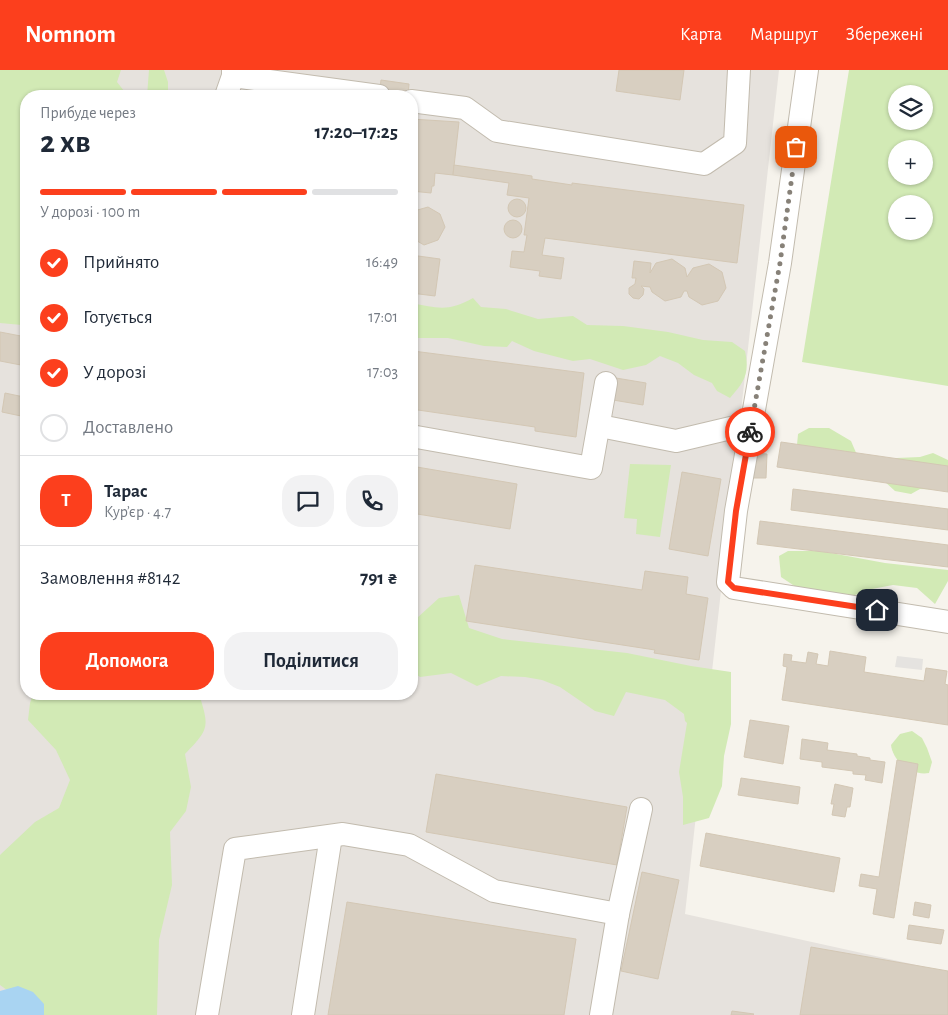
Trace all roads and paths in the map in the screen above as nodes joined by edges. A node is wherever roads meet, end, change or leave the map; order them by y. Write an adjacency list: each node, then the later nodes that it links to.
1 (739, 70): 5 (street)
2 (807, 70): 7 (street)
3 (231, 81): 4 (street)
4 (320, 90)
5 (418, 101)
6 (606, 383): 8 (street)
7 (752, 423): 8 (street); 10 (street)
8 (600, 426): 9 (street)
9 (418, 437)
10 (948, 622)
11 (641, 810): 13 (street)
12 (331, 836): 13 (street); 14 (street); 15 (street)
13 (618, 914): 16 (street)
14 (207, 1015)
15 (303, 1015)
16 (601, 1015)

